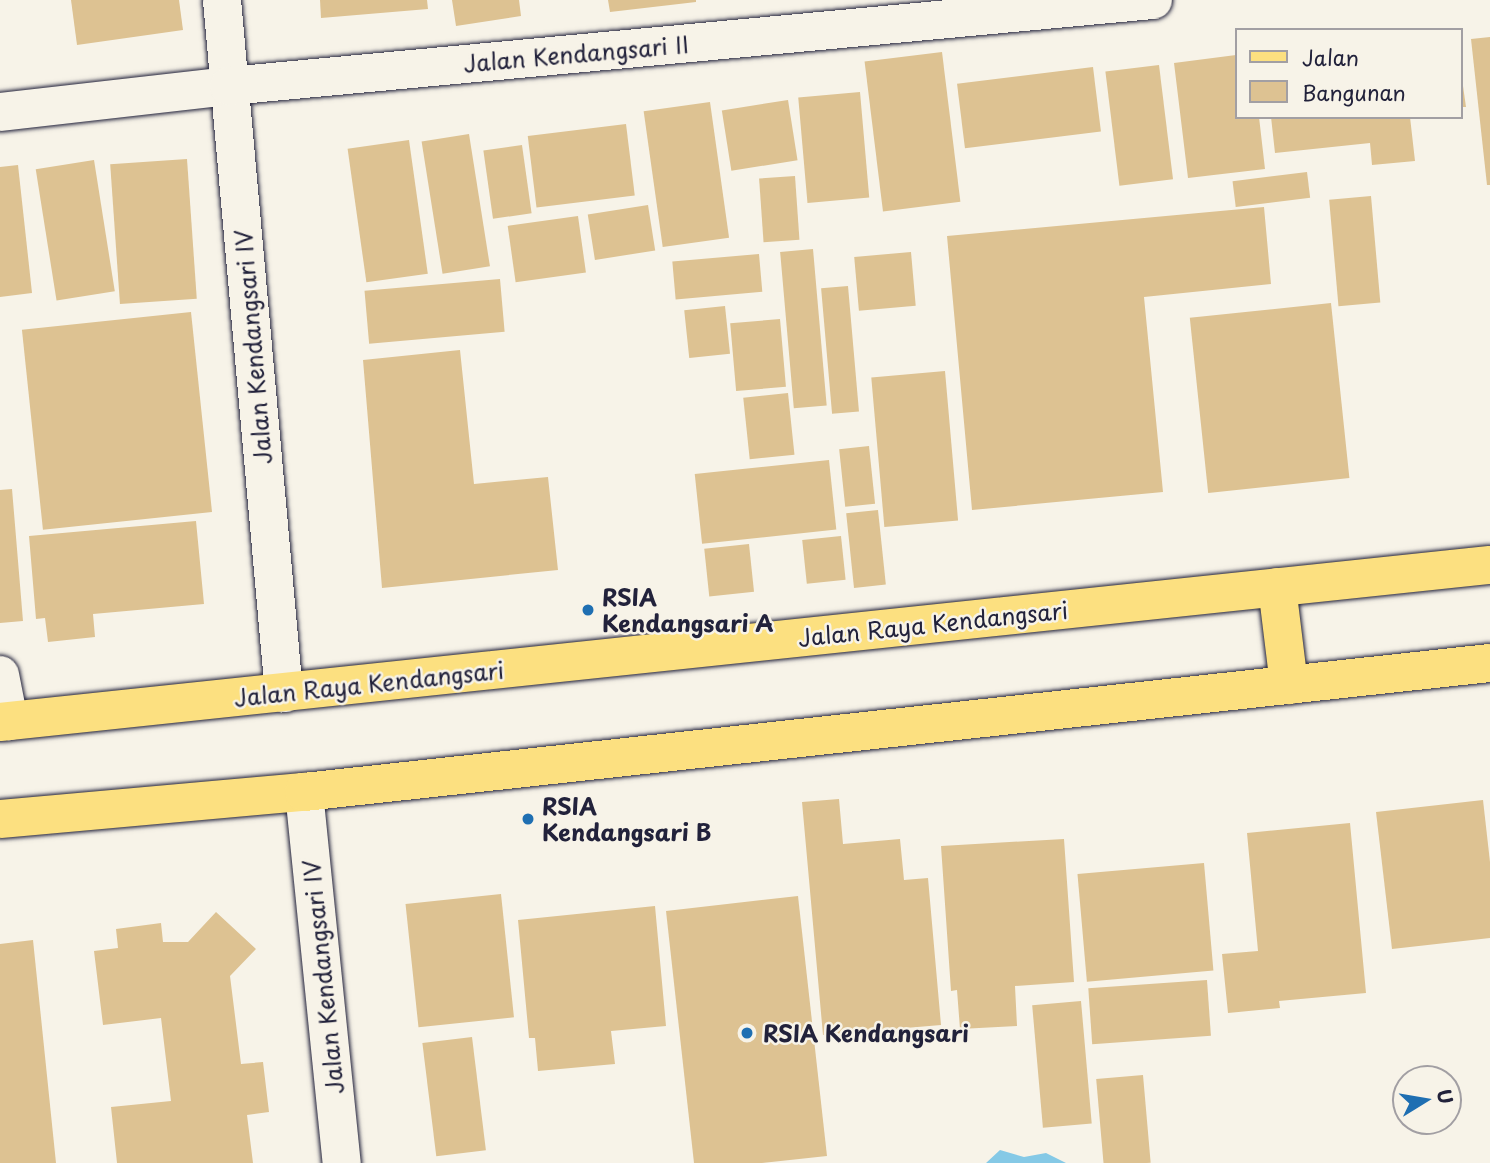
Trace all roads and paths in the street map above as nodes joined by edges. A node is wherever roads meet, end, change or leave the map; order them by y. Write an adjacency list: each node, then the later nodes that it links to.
1 (222, 0): 3 (street, Jalan Kendangsari IV)
2 (1153, 0): 3 (street, Jalan Kendangsari II)
3 (229, 86): 4 (street, Jalan Kendangsari II); 10 (street, Jalan Kendangsari IV)
4 (0, 112)
5 (1490, 565): 6 (main road, Jalan Raya Kendangsari)
6 (1277, 587): 9 (main road); 10 (main road, Jalan Raya Kendangsari)
7 (1490, 663): 9 (main road)
8 (0, 675): 11 (street)
9 (1289, 685): 12 (main road)
10 (284, 693): 11 (main road, Jalan Raya Kendangsari)
11 (4, 721)
12 (304, 792): 13 (main road); 14 (street, Jalan Kendangsari IV)
13 (0, 819)
14 (342, 1163)

